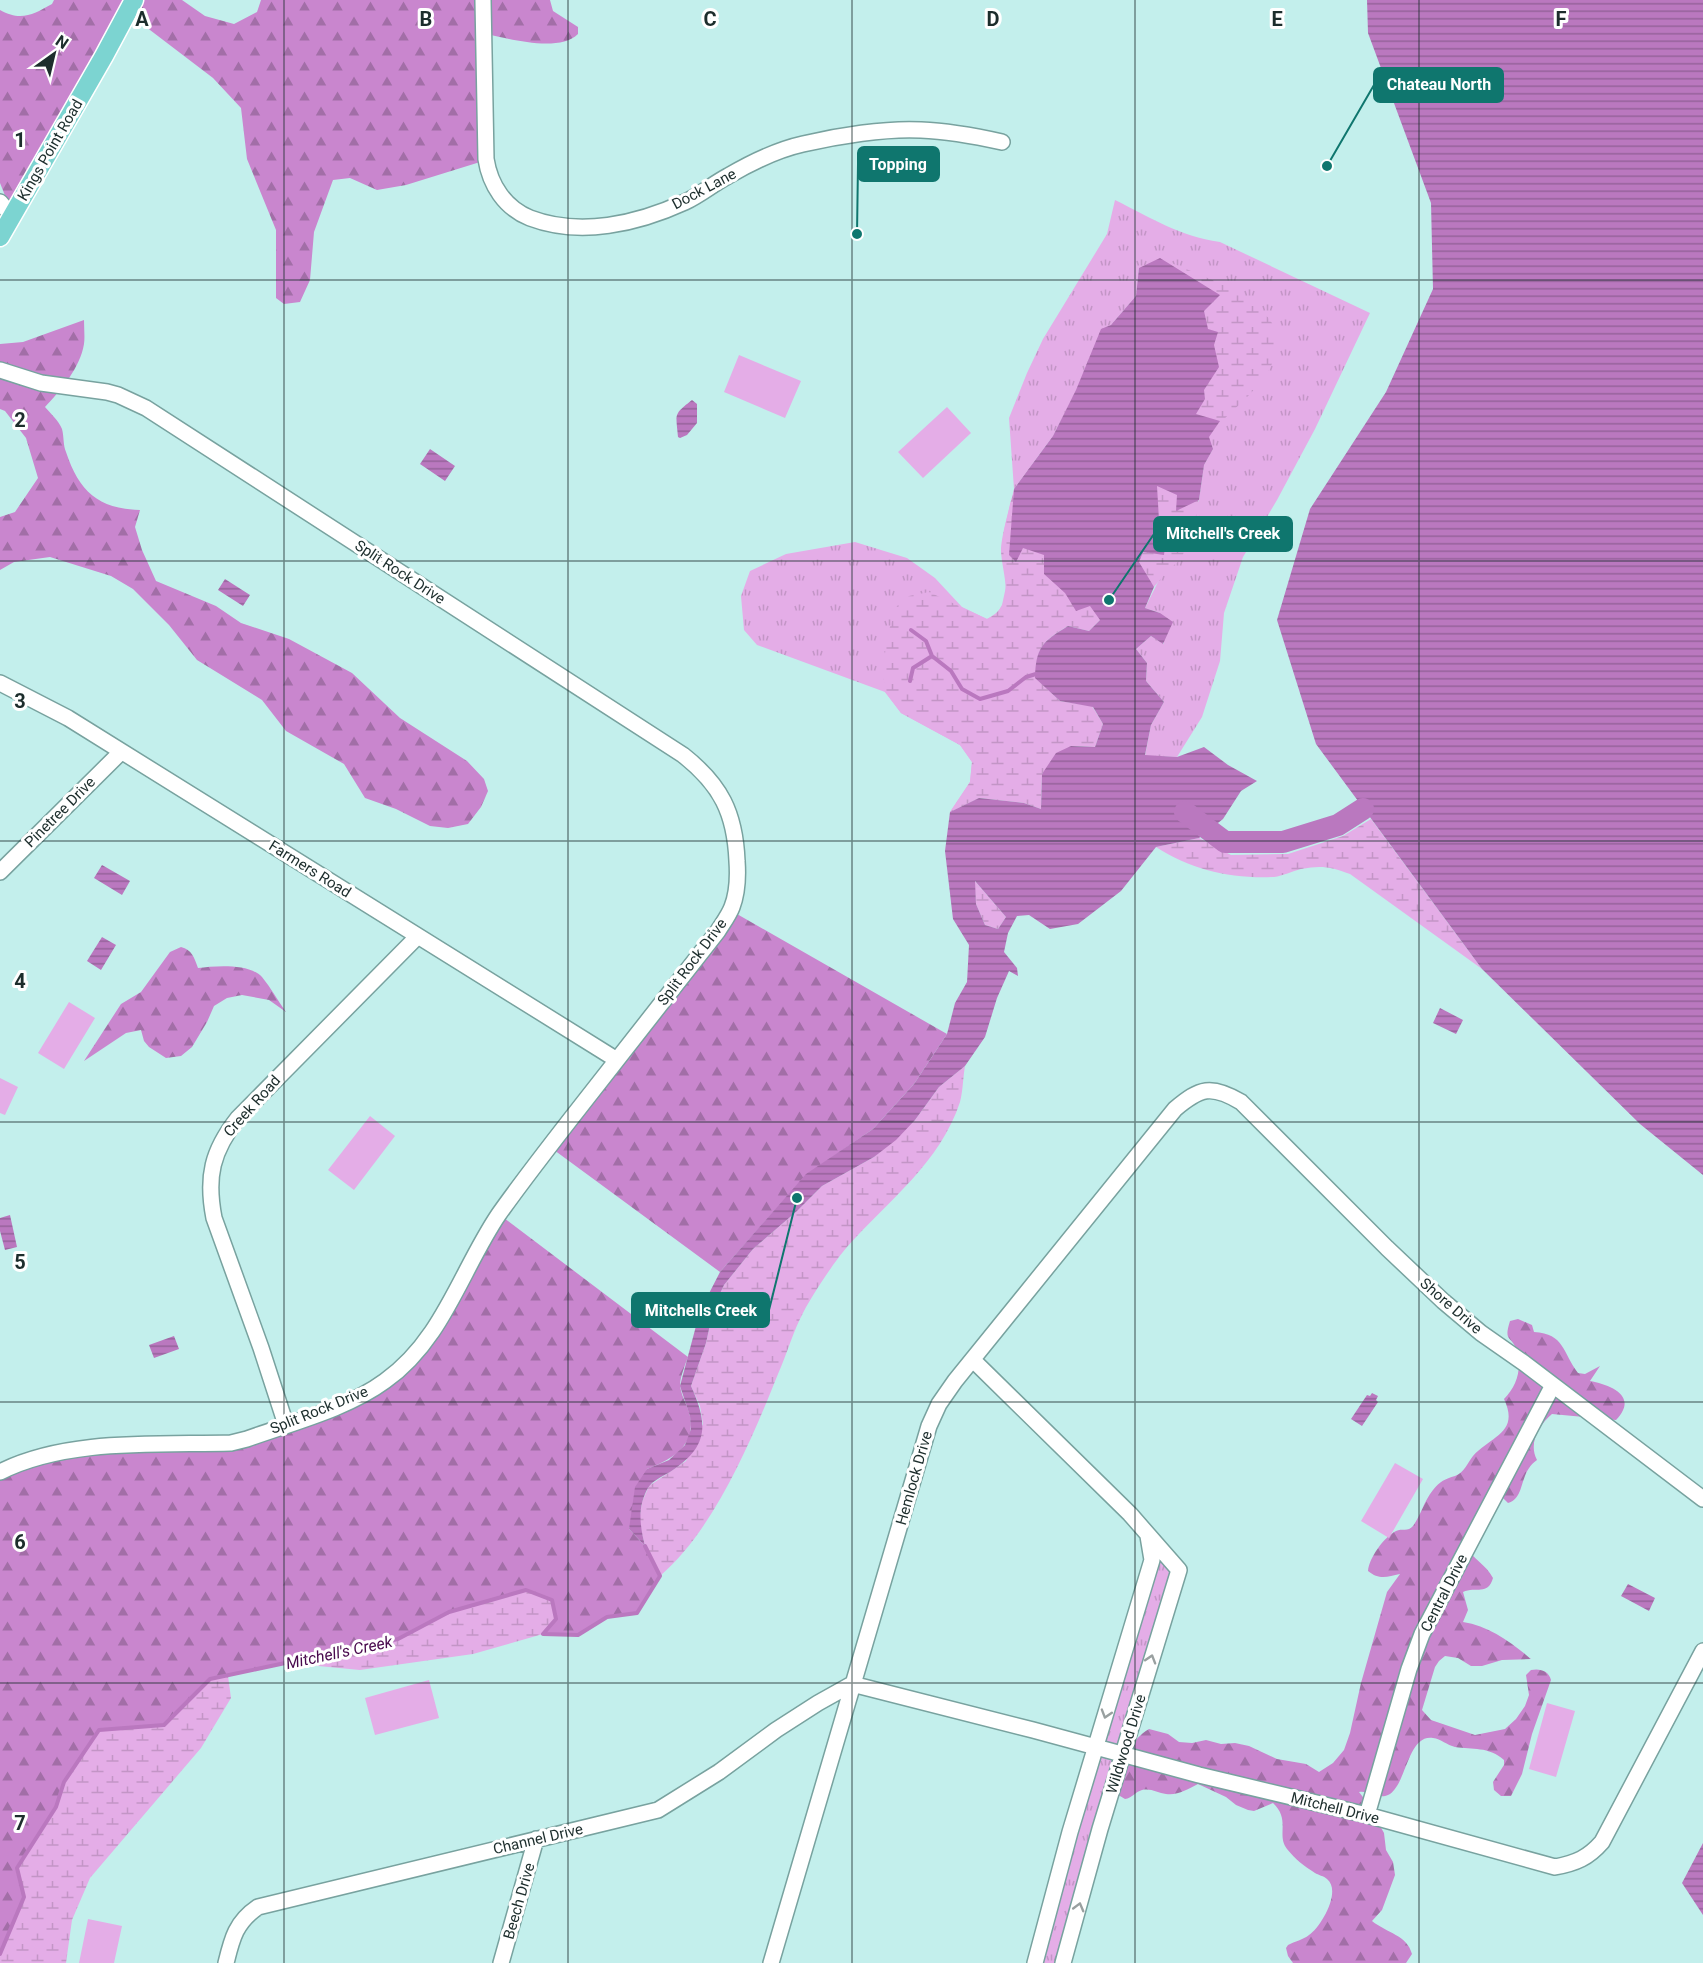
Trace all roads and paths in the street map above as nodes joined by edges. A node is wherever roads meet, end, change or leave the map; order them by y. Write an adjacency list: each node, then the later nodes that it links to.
1 (134, 0): 4 (main road, Kings Point Road)
2 (483, 0): 3 (street, Dock Lane)
3 (1002, 142)
4 (6, 209): 5 (main road, Kings Point Road)
5 (0, 237)
6 (0, 370): 11 (street, Split Rock Drive)
7 (0, 683): 8 (street, Farmers Road)
8 (121, 752): 9 (street, Pinetree Drive); 10 (street, Farmers Road)
9 (0, 872)
10 (418, 936): 11 (street, Farmers Road); 15 (street, Creek Road)
11 (617, 1060): 15 (street, Split Rock Drive)
12 (1218, 1091): 13 (street, Hemlock Drive); 14 (street, Shore Drive)
13 (974, 1360): 18 (street, Wildwood Drive); 20 (street, Hemlock Drive)
14 (1553, 1385): 17 (street, Shore Drive); 23 (street, Central Drive)
15 (286, 1425): 16 (street, Split Rock Drive)
16 (0, 1472)
17 (1703, 1499)
18 (1148, 1536): 21 (street, Wildwood Drive, one-way to 21); 22 (street, Wildwood Drive, one-way to 18)
19 (1703, 1651): 23 (street, Mitchell Drive)
20 (852, 1684): 21 (street, Mitchell Drive); 24 (street, Channel Drive); 27 (street, Hemlock Drive)
21 (1096, 1747): 22 (street, Mitchell Drive); 28 (street, Wildwood Drive)
22 (1122, 1754): 23 (street, Mitchell Drive); 29 (street, Wildwood Drive, one-way to 22)
23 (1366, 1815)
24 (536, 1839): 25 (street, Channel Drive); 26 (street, Beech Drive)
25 (226, 1963)
26 (501, 1963)
27 (771, 1963)
28 (1035, 1963)
29 (1063, 1963)

